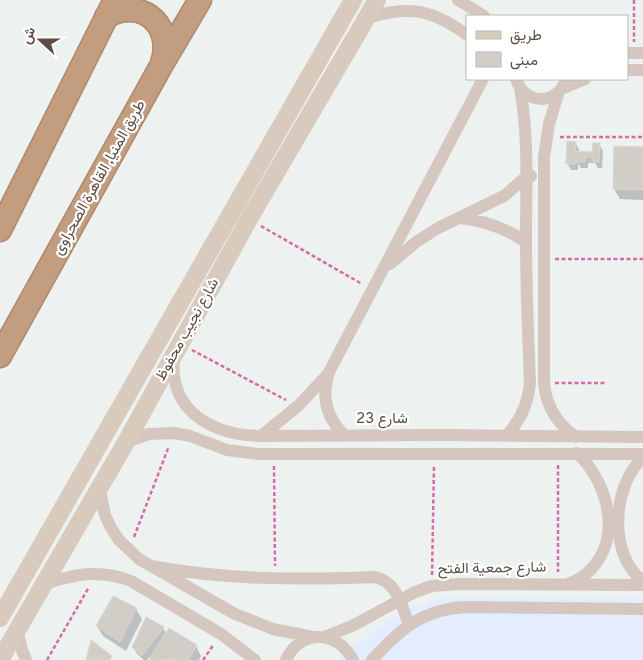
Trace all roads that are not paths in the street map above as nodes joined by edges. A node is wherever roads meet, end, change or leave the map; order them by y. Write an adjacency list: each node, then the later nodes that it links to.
1 (200, 0): 9 (highway, طريق المنيا, القاهرة الصحراوى)
2 (353, 0): 14 (street, شارع نجيب محفوظ)
3 (377, 0): 7 (street, شارع نجيب محفوظ)
4 (458, 0): 6 (street)
5 (111, 9): 9 (highway); 19 (highway)
6 (482, 15)
7 (367, 18): 8 (street); 15 (street, شارع نجيب محفوظ)
8 (466, 34)
9 (161, 66): 23 (highway, طريق المنيا, القاهرة الصحراوى)
10 (482, 80): 21 (street)
11 (582, 80): 13 (street)
12 (516, 81): 13 (street); 16 (street)
13 (562, 86): 17 (street)
14 (261, 160): 15 (street); 46 (street, شارع نجيب محفوظ)
15 (278, 170): 22 (street, شارع نجيب محفوظ)
16 (526, 176): 17 (street); 18 (street); 20 (street)
17 (544, 176): 26 (street)
18 (461, 218): 20 (street); 21 (street)
19 (0, 230)
20 (526, 242): 25 (street)
21 (379, 277): 24 (street)
22 (177, 348): 27 (street, شارع 23); 33 (street, شارع نجيب محفوظ)
23 (0, 356)
24 (330, 372): 28 (street); 30 (street)
25 (530, 374): 26 (street); 29 (street)
26 (544, 378): 31 (street)
27 (222, 430): 30 (street, شارع 23); 34 (street)
28 (344, 435): 29 (street, شارع 23); 30 (street, شارع 23)
29 (508, 435): 31 (street, شارع 23)
30 (261, 436)
31 (576, 437): 32 (street, شارع 23)
32 (643, 437)
33 (126, 442): 34 (street); 38 (street, شارع نجيب محفوظ)
34 (217, 447): 35 (street)
35 (577, 454): 36 (street); 39 (street)
36 (643, 454)
37 (643, 458): 39 (street)
38 (99, 487): 40 (street); 42 (street, شارع نجيب محفوظ)
39 (614, 520): 41 (street); 43 (street)
40 (151, 566): 44 (street); 49 (street)
41 (643, 583): 43 (street, شارع جمعية الفتح)
42 (44, 584): 48 (street, شارع نجيب محفوظ); 52 (street)
43 (563, 584): 44 (street, شارع جمعية الفتح)
44 (399, 600): 47 (street); 49 (street, شارع جمعية الفتح)
45 (643, 609): 47 (street)
46 (0, 618)
47 (409, 624): 55 (street)
48 (18, 630): 50 (street, شارع نجيب محفوظ); 51 (street)
49 (318, 637): 53 (street, شارع جمعية الفتح); 54 (street)
50 (0, 660)
51 (26, 660)
52 (255, 660)
53 (286, 660)
54 (353, 660)
55 (372, 660)

